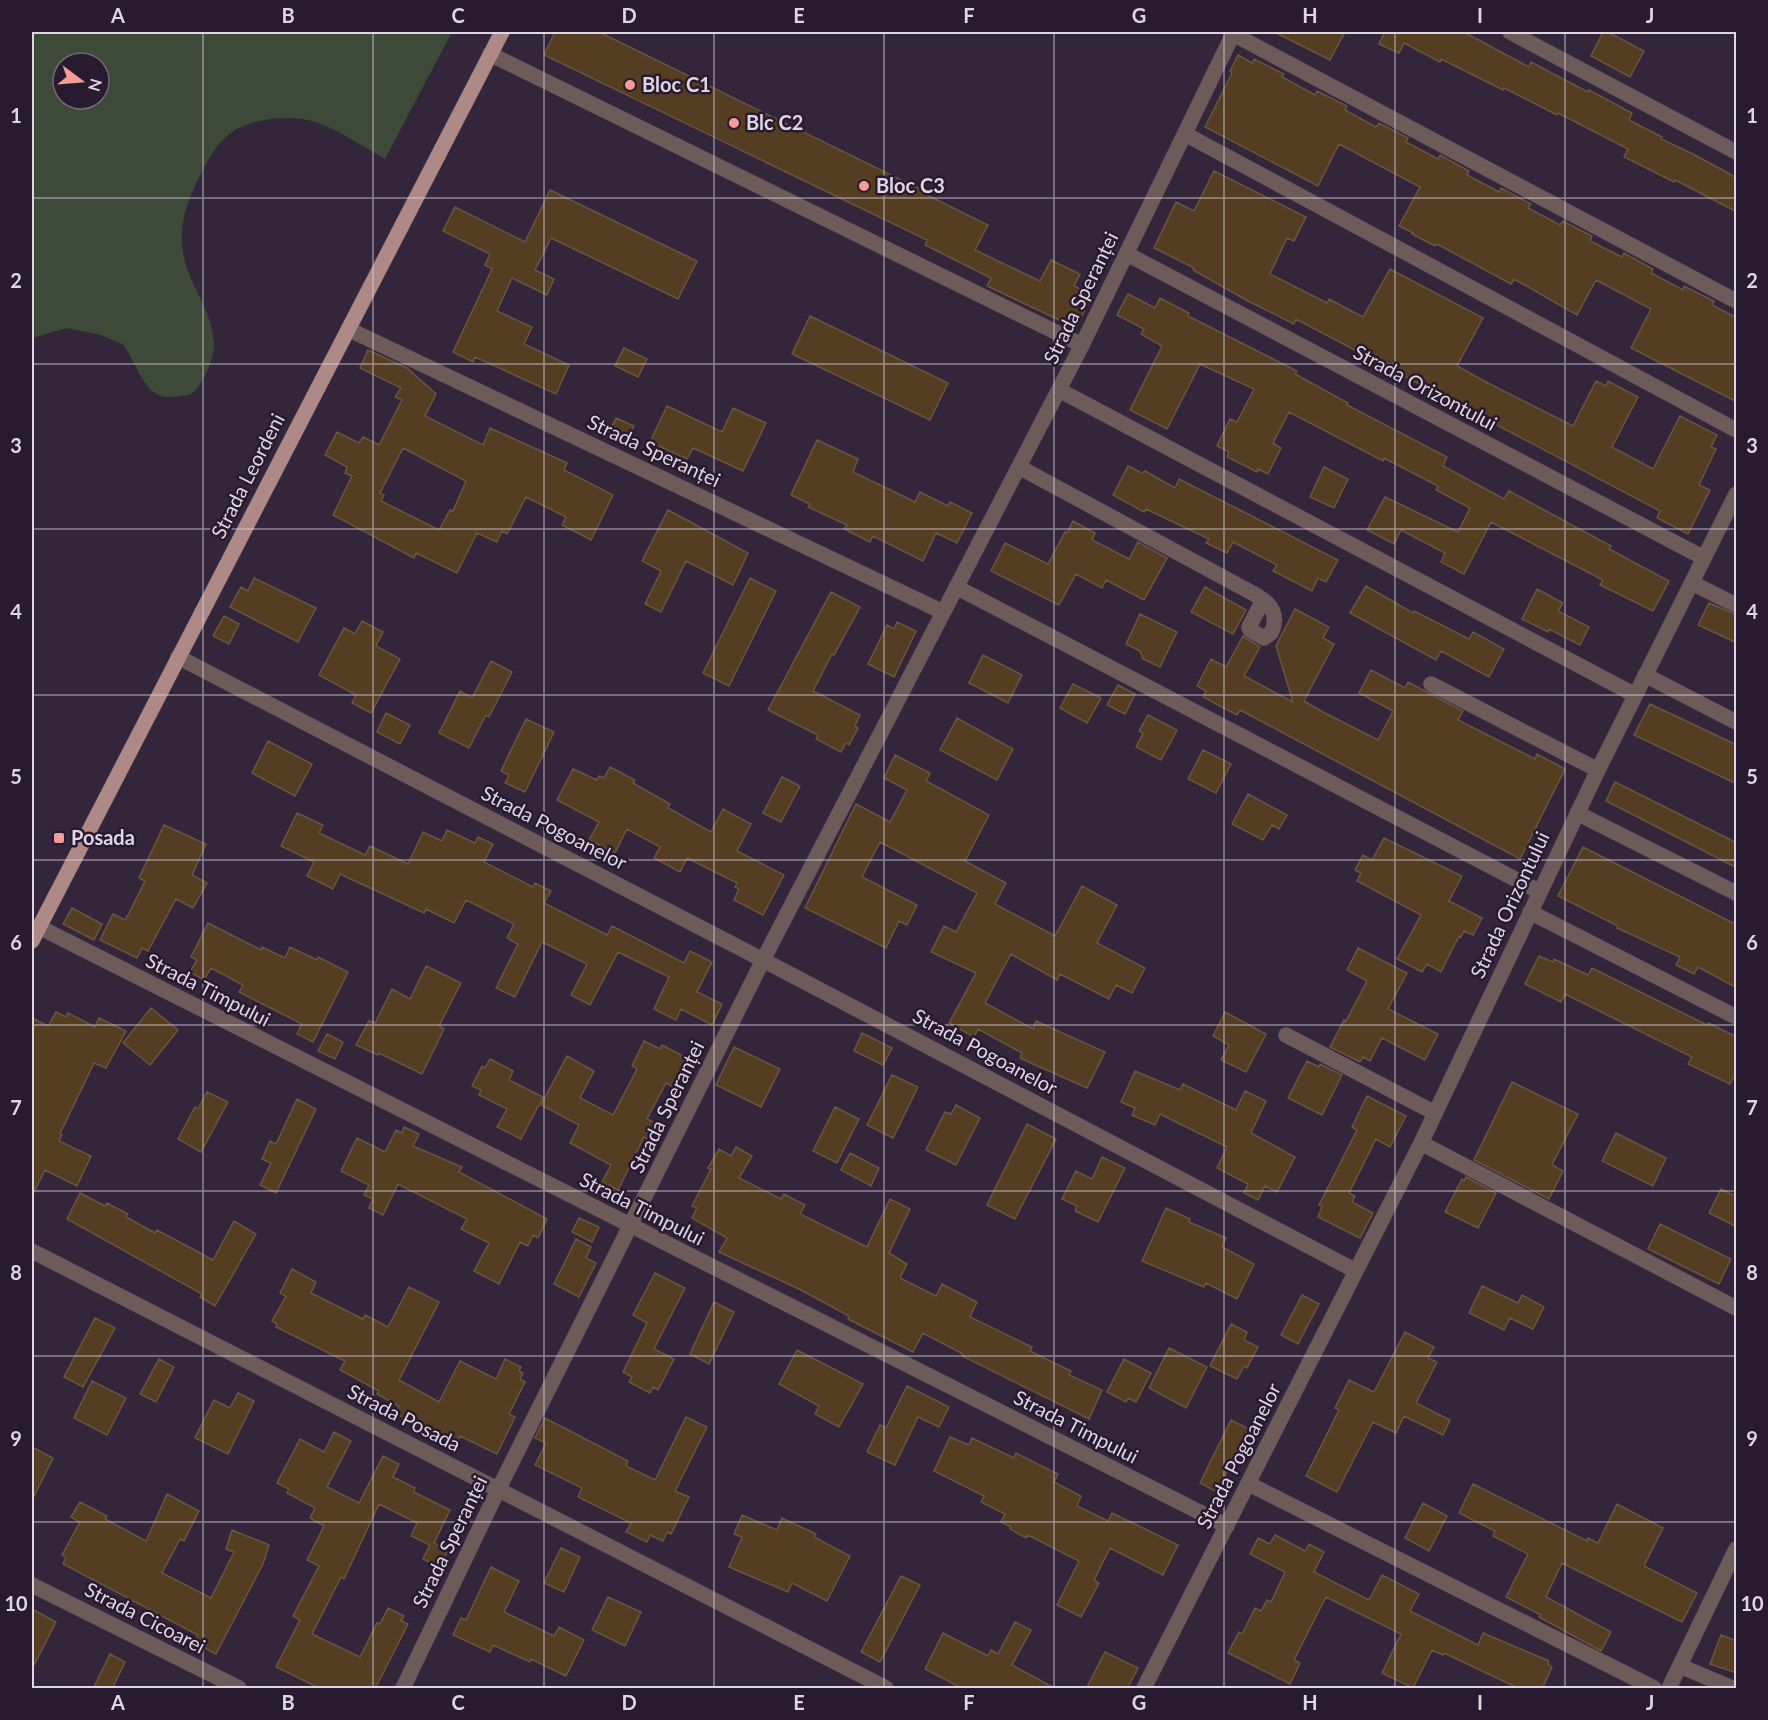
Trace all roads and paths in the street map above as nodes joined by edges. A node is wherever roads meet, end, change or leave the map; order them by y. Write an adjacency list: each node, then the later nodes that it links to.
1 (501, 32): 4 (main road, Strada Leordeni)
2 (1510, 32): 6 (street)
3 (1234, 33): 5 (street, Strada Speranței); 8 (street)
4 (490, 54): 9 (main road, Strada Leordeni); 10 (street)
5 (1185, 134): 7 (street, Strada Speranței); 12 (street)
6 (1737, 152)
7 (1127, 254): 10 (street, Strada Speranței); 15 (street, Strada Orizontului)
8 (1737, 301)
9 (348, 329): 20 (street, Strada Speranței); 21 (main road, Strada Leordeni)
10 (1082, 345): 11 (street, Strada Speranței)
11 (1059, 390): 13 (street, Strada Speranței); 24 (street)
12 (1737, 430)
13 (1019, 467): 17 (street, Strada Speranței); 18 (street)
14 (1737, 494): 15 (street, Strada Orizontului)
15 (1704, 558): 16 (street, Strada Orizontului)
16 (1692, 582): 19 (street); 22 (street, Strada Orizontului)
17 (956, 587): 20 (street, Strada Speranței); 28 (street)
18 (1260, 598)
19 (1737, 605)
20 (943, 612): 32 (street, Strada Speranței)
21 (178, 657): 31 (main road, Strada Leordeni); 32 (street, Strada Pogoanelor)
22 (1645, 675): 24 (street, Strada Orizontului); 25 (street)
23 (1431, 684): 26 (street)
24 (1635, 695): 26 (street, Strada Orizontului)
25 (1737, 722)
26 (1599, 770): 27 (street, Strada Orizontului)
27 (1577, 813): 28 (street, Strada Orizontului); 29 (street)
28 (1540, 892): 30 (street, Strada Orizontului)
29 (1737, 893)
30 (1530, 912): 33 (street); 35 (street, Strada Orizontului)
31 (35, 934): 37 (street, Strada Timpului)
32 (763, 960): 37 (street, Strada Speranței); 39 (street, Strada Pogoanelor)
33 (1737, 1017)
34 (1286, 1035): 35 (street)
35 (1435, 1113): 36 (street, Strada Orizontului)
36 (1420, 1143): 39 (street, Strada Orizontului); 40 (street)
37 (631, 1227): 42 (street, Strada Speranței); 43 (street, Strada Timpului)
38 (32, 1251): 42 (street, Strada Posada)
39 (1356, 1271): 41 (street, Strada Pogoanelor)
40 (1737, 1308)
41 (1249, 1484): 43 (street, Strada Pogoanelor); 51 (street)
42 (498, 1490): 48 (street, Strada Speranței); 49 (street, Strada Posada)
43 (1227, 1526): 50 (street, Strada Pogoanelor)
44 (1737, 1549): 46 (street)
45 (32, 1585): 47 (street, Strada Cicoarei)
46 (1680, 1666): 52 (street); 53 (street)
47 (239, 1689)
48 (403, 1689)
49 (886, 1689)
50 (1144, 1689)
51 (1654, 1689)
52 (1669, 1689)
53 (1732, 1689)

